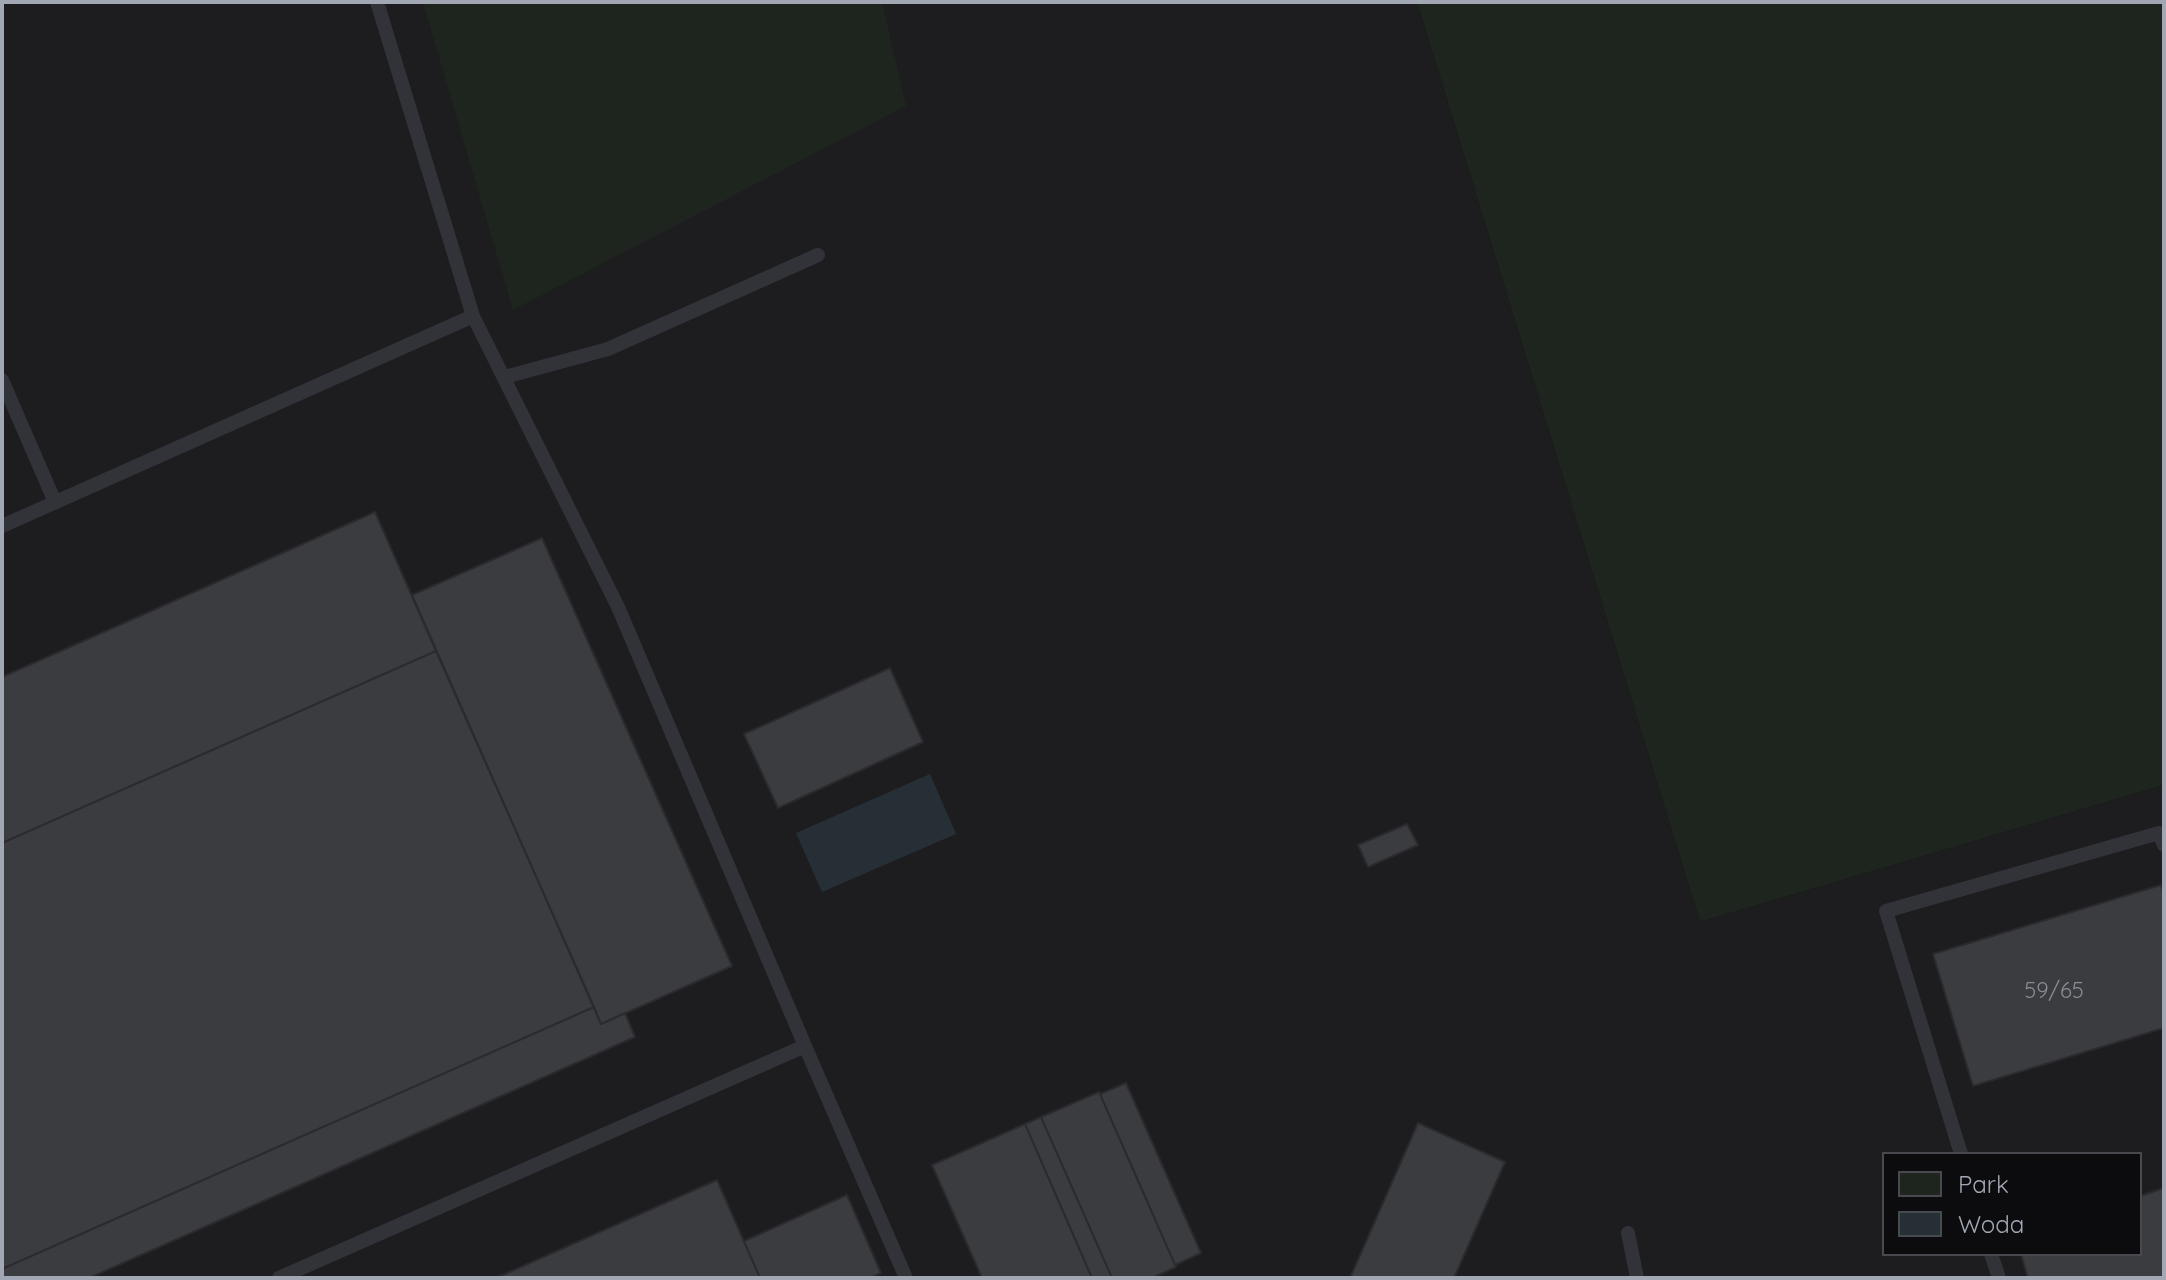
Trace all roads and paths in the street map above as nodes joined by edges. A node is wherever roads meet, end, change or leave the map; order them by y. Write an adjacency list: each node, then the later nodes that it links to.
1 (377, 2): 3 (lane)
2 (818, 255): 4 (lane)
3 (473, 316): 4 (lane); 6 (lane)
4 (505, 377): 9 (lane)
5 (2, 380): 6 (lane)
6 (55, 502): 7 (lane)
7 (2, 526)
8 (2164, 845): 10 (lane)
9 (805, 1046): 13 (lane); 14 (lane)
10 (1960, 1152)
11 (1628, 1233): 15 (lane)
12 (1992, 1256): 16 (lane)
13 (279, 1278)
14 (906, 1278)
15 (1637, 1278)
16 (1999, 1278)

